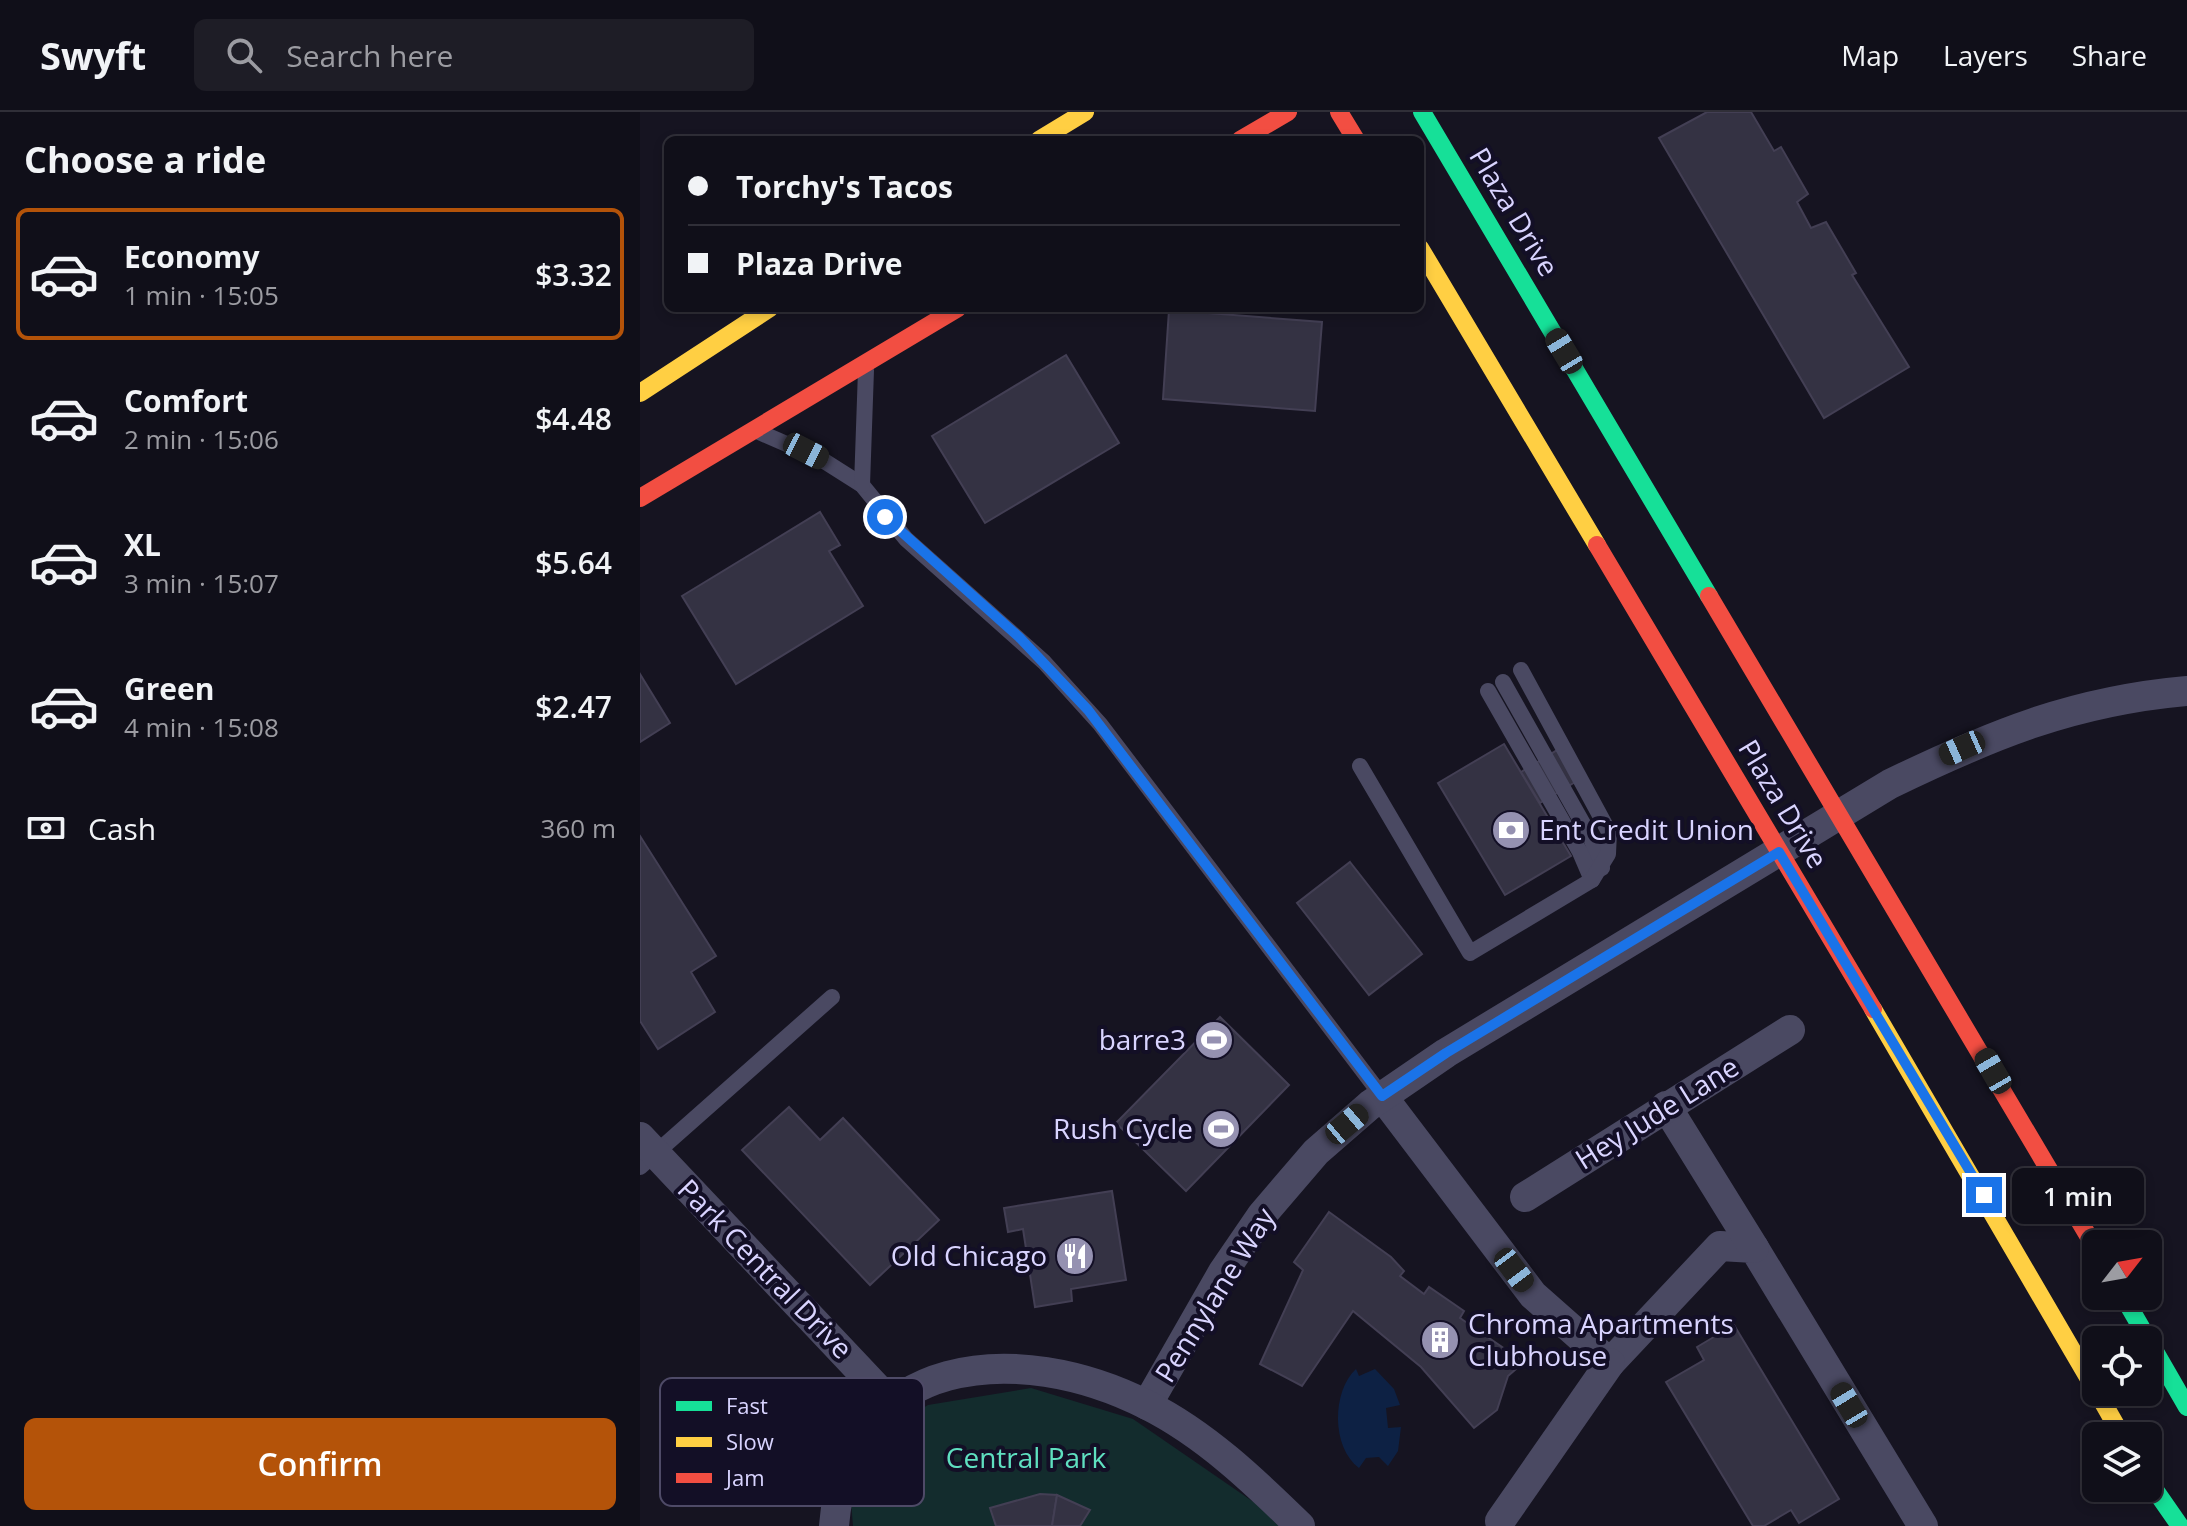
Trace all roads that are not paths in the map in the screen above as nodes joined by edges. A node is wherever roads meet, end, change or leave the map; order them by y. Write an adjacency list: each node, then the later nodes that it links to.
1 (1085, 112): 5 (street)
2 (1288, 112): 6 (street)
3 (1339, 112): 7 (street)
4 (1422, 112): 20 (street, Plaza Drive)
5 (1046, 136)
6 (1247, 136)
7 (1354, 136)
8 (1424, 255): 21 (street, Plaza Drive)
9 (764, 312): 12 (street)
10 (951, 312): 11 (street)
11 (866, 363): 13 (street); 14 (lane)
12 (640, 393)
13 (754, 430): 14 (lane); 15 (street)
14 (862, 485): 25 (lane)
15 (640, 498)
16 (1521, 670): 22 (lane)
17 (1496, 686): 22 (lane)
18 (2187, 691): 20 (street, Pennylane Way)
19 (1360, 766): 22 (lane)
20 (1840, 814): 21 (street, Pennylane Way); 29 (street, Plaza Drive)
21 (1779, 852): 25 (street, Pennylane Way); 33 (street, Plaza Drive)
22 (1597, 874)
23 (832, 997): 27 (lane)
24 (1790, 1030): 26 (street, Hey Jude Lane)
25 (1382, 1096): 32 (street); 36 (street, Pennylane Way)
26 (1666, 1106): 28 (street, Hey Jude Lane); 30 (street)
27 (645, 1153): 34 (street, Park Central Drive)
28 (1525, 1197)
29 (2085, 1230)
30 (1754, 1248): 32 (street); 41 (street)
31 (2131, 1310): 37 (street)
32 (1610, 1363): 40 (street)
33 (2082, 1366)
34 (866, 1378)
35 (924, 1387): 36 (street)
36 (1147, 1405): 43 (street)
37 (2187, 1407)
38 (2162, 1500): 44 (street)
39 (837, 1506): 42 (street)
40 (1500, 1521)
41 (1910, 1521)
42 (834, 1526)
43 (1300, 1526)
44 (2180, 1526)

